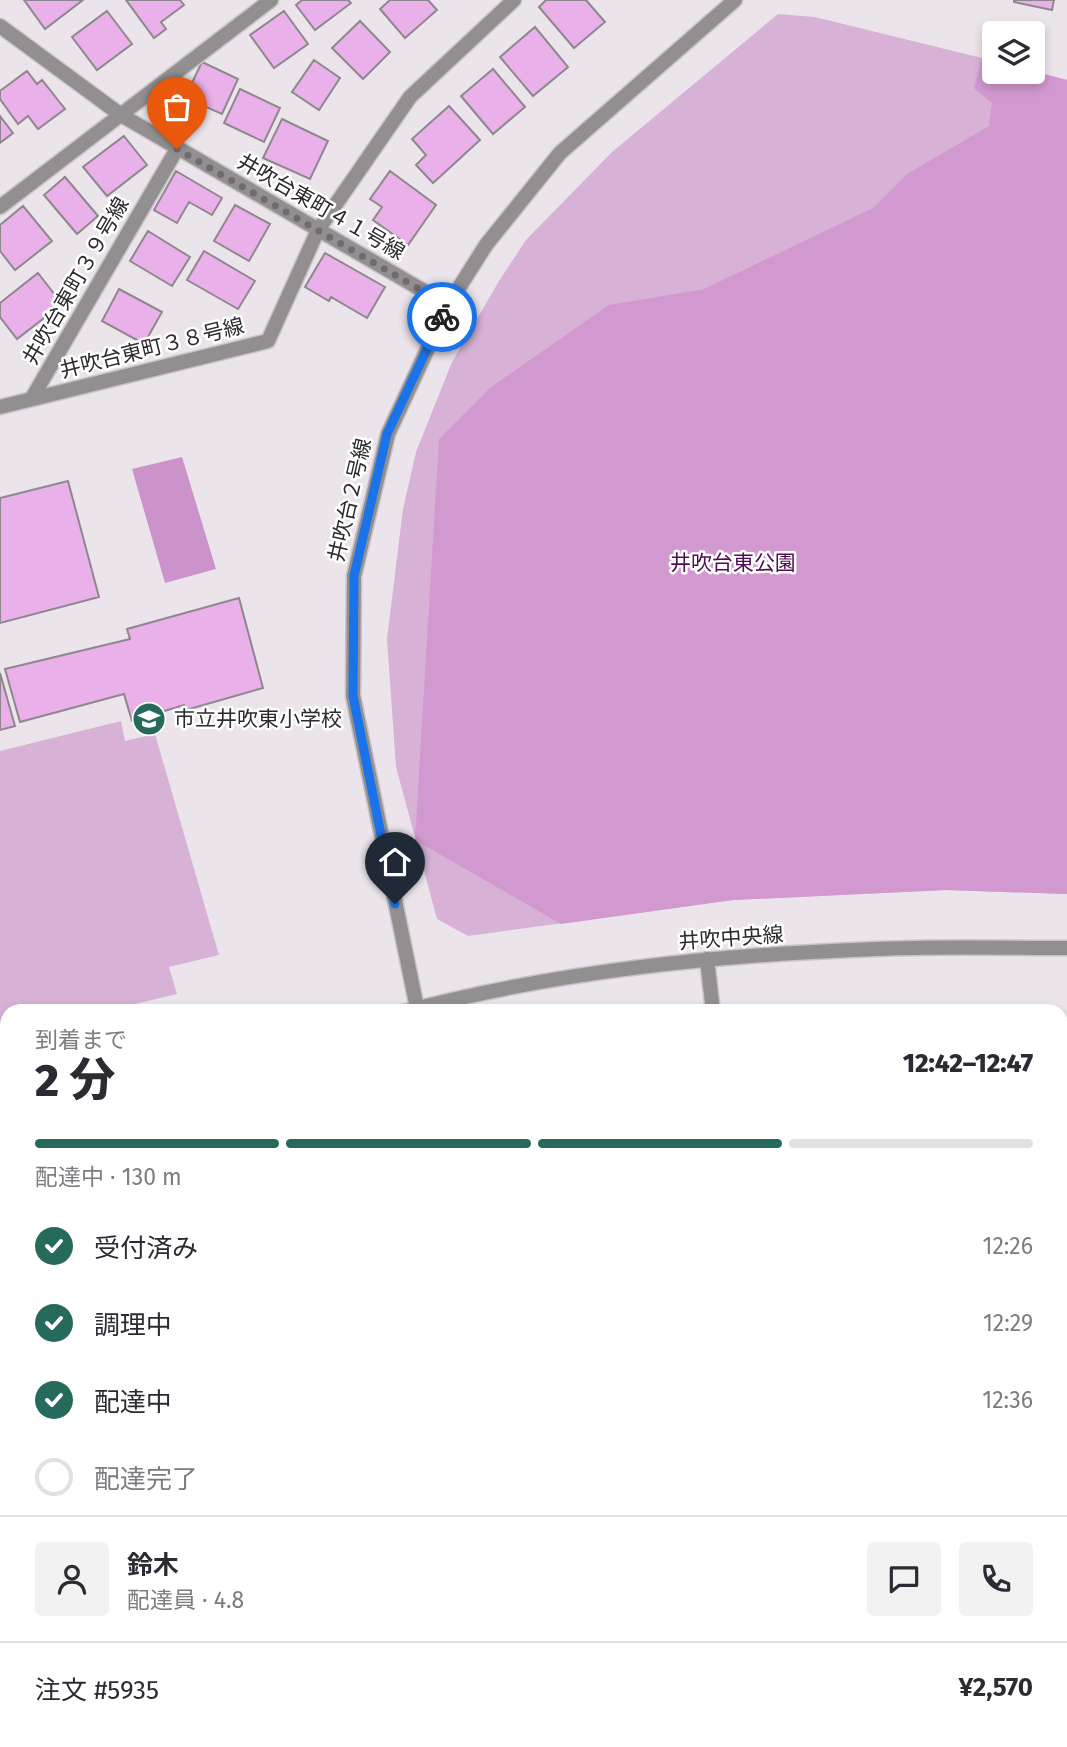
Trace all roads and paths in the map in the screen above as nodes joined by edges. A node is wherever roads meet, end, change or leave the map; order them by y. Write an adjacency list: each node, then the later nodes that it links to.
1 (271, 0): 5 (street)
2 (514, 0): 8 (street, 井吹台東町３８号線)
3 (736, 0): 9 (street, 井吹台２号線)
4 (0, 26): 5 (street, 井吹台東町４１号線)
5 (121, 115): 6 (street, 井吹台東町４１号線); 7 (street)
6 (177, 149): 8 (street, 井吹台東町４１号線); 10 (street, 井吹台東町３９号線)
7 (0, 207)
8 (318, 230): 9 (street, 井吹台東町４１号線); 10 (street, 井吹台東町３８号線)
9 (447, 305): 14 (street, 井吹台２号線)
10 (32, 398): 11 (street, 井吹台東町３８号線)
11 (0, 407)
12 (1067, 948): 13 (street, 井吹中央線)
13 (707, 959): 15 (street, 井吹中央線); 16 (street)
14 (409, 1004)
15 (438, 1004)
16 (712, 1004)

